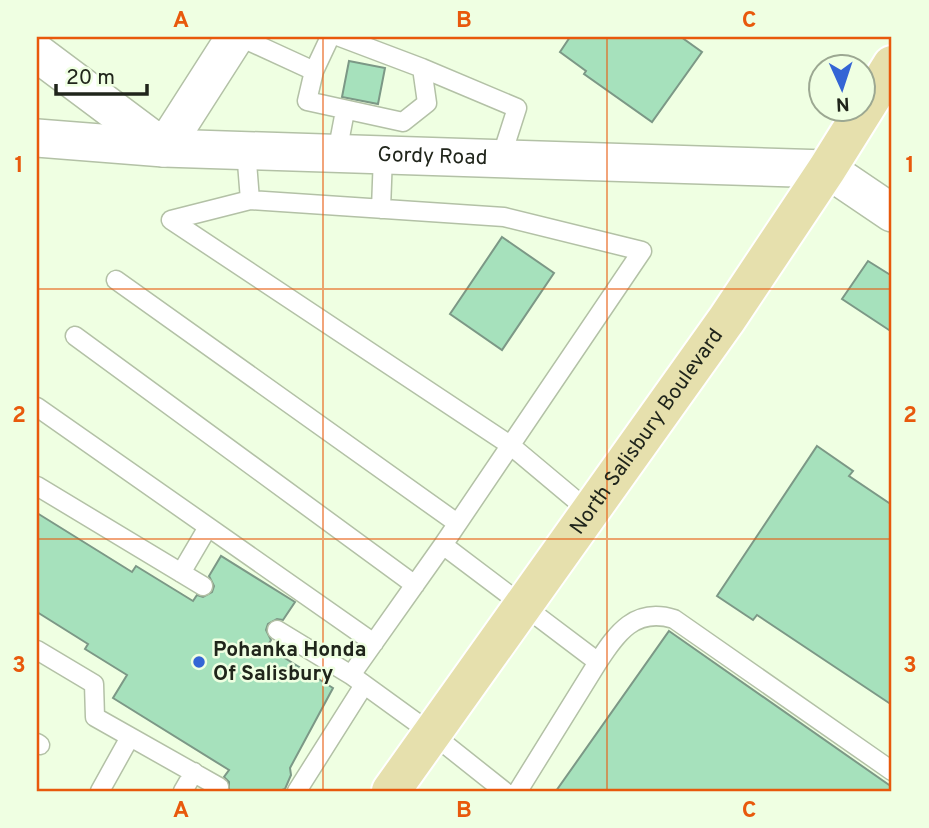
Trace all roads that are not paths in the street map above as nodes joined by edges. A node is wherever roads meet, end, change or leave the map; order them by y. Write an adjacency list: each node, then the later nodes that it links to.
1 (238, 37): 7 (lane); 10 (street)
2 (330, 37): 7 (lane)
3 (340, 37): 6 (lane)
4 (37, 53): 10 (street)
5 (892, 65): 15 (main road, North Salisbury Boulevard)
6 (422, 68): 8 (lane); 14 (lane)
7 (314, 72): 8 (lane)
8 (345, 111): 12 (lane)
9 (37, 138): 10 (street, Gordy Road)
10 (164, 148): 11 (street, Gordy Road)
11 (246, 150): 12 (street, Gordy Road); 16 (lane)
12 (337, 153): 13 (street, Gordy Road)
13 (383, 155): 14 (street, Gordy Road); 17 (lane)
14 (501, 159): 15 (street, Gordy Road)
15 (827, 169): 18 (street); 24 (main road, North Salisbury Boulevard)
16 (250, 200): 17 (lane); 22 (lane)
17 (381, 209): 22 (lane)
18 (892, 213)
19 (116, 280): 25 (lane)
20 (75, 336): 29 (lane)
21 (37, 407): 26 (lane)
22 (510, 445): 24 (lane); 25 (lane)
23 (37, 486): 28 (lane)
24 (590, 512): 31 (main road, North Salisbury Boulevard)
25 (457, 523): 27 (lane)
26 (208, 527): 28 (lane); 33 (lane)
27 (443, 545): 29 (lane); 31 (lane)
28 (181, 573): 30 (lane)
29 (415, 585): 33 (lane)
30 (202, 586)
31 (523, 605): 35 (lane); 37 (main road, North Salisbury Boulevard)
32 (277, 630): 36 (lane)
33 (374, 643): 36 (lane)
34 (37, 650): 38 (lane)
35 (598, 662): 39 (lane); 47 (lane)
36 (358, 680): 37 (lane); 44 (lane)
37 (431, 733): 45 (main road, North Salisbury Boulevard); 46 (lane)
38 (130, 737): 40 (lane); 42 (lane)
39 (892, 771)
40 (194, 772): 41 (lane); 43 (lane)
41 (219, 787)
42 (100, 791)
43 (183, 791)
44 (296, 791)
45 (391, 791)
46 (504, 791)
47 (518, 791)

